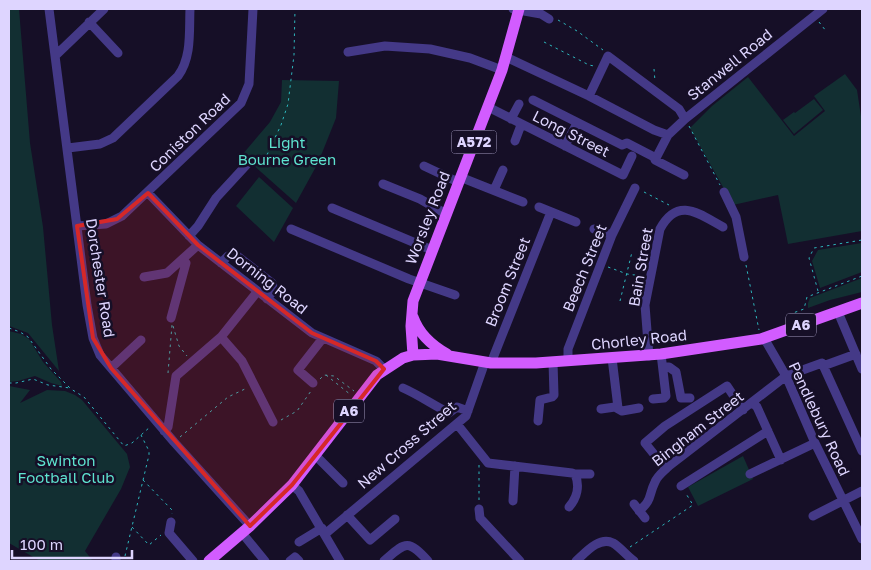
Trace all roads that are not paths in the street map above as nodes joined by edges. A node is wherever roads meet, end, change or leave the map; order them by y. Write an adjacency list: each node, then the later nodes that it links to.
1 (49, 9): 12 (street, Dorchester Road)
2 (104, 9): 9 (street)
3 (190, 9): 26 (street)
4 (253, 9): 38 (street, Coniston Road)
5 (517, 9): 8 (street); 13 (main road, Worsley Road / A572)
6 (823, 9): 7 (street, Stanwell Road)
7 (811, 12): 20 (street, Stanwell Road)
8 (544, 14)
9 (89, 22): 11 (street); 12 (street)
10 (348, 52): 14 (street)
11 (118, 53)
12 (55, 56): 26 (street, Dorchester Road)
13 (506, 57): 14 (main road, Worsley Road / A572); 15 (street)
14 (502, 70): 18 (main road, Worsley Road / A572)
15 (589, 96): 20 (street); 23 (street)
16 (532, 100): 21 (street)
17 (519, 104): 19 (street)
18 (488, 107): 19 (street, Long Street); 33 (main road, Worsley Road / A572)
19 (511, 119): 22 (street, Long Street)
20 (685, 119): 23 (street, Stanwell Road)
21 (577, 122): 25 (street); 28 (street)
22 (522, 124): 24 (street); 25 (street, Long Street)
23 (668, 135): 28 (street, Stanwell Road)
24 (514, 141)
25 (565, 146): 27 (street, Long Street)
26 (68, 148): 45 (street, Dorchester Road)
27 (632, 156)
28 (656, 158): 32 (street)
29 (251, 160): 50 (street)
30 (424, 166): 33 (street)
31 (502, 170): 36 (street)
32 (684, 175)
33 (459, 180): 36 (street); 43 (main road, Worsley Road / A572)
34 (383, 184): 43 (street)
35 (636, 188): 49 (street, Beech Street)
36 (494, 190): 39 (street)
37 (724, 192): 53 (street)
38 (148, 193): 45 (street, Coniston Road); 50 (street, Dorning Road)
39 (523, 202)
40 (539, 207): 42 (street)
41 (332, 208): 52 (street)
42 (552, 212): 44 (street); 78 (street, Broom Street)
43 (446, 214): 52 (main road, Worsley Road / A572)
44 (576, 222)
45 (77, 226): 82 (street, Dorchester Road)
46 (723, 227): 75 (street, Bain Street)
47 (291, 229): 58 (street)
48 (594, 229): 49 (street)
49 (612, 235): 77 (street, Beech Street)
50 (189, 236): 51 (street, Dorning Road)
51 (198, 245): 54 (street); 55 (street, Dorning Road)
52 (432, 250): 58 (main road, Worsley Road / A572)
53 (744, 257)
54 (183, 260): 56 (street); 59 (street)
55 (221, 263): 60 (street, Dorning Road); 62 (street)
56 (169, 272): 57 (street); 59 (street)
57 (144, 277)
58 (419, 282): 61 (street); 64 (main road, Worsley Road / A572)
59 (178, 289): 66 (street)
60 (257, 292): 62 (street, Dorning Road); 67 (street)
61 (455, 296)
62 (267, 299): 68 (street, Dorning Road)
63 (862, 304): 65 (main road, Chorley Road / A6)
64 (411, 311): 73 (main road, Worsley Road / A572); 74 (main road)
65 (838, 312): 69 (main road, Chorley Road / A6); 72 (street)
66 (171, 318)
67 (221, 337): 97 (street); 99 (street)
68 (323, 338): 83 (street, Dorning Road); 86 (street)
69 (763, 339): 71 (main road, Chorley Road / A6); 85 (street, Pendlebury Road)
70 (142, 340): 82 (street)
71 (661, 354): 75 (main road, Chorley Road / A6); 81 (street)
72 (858, 354): 80 (street, Bingham Street); 84 (street)
73 (414, 355): 74 (main road, Chorley Road / A6); 83 (main road, A6)
74 (448, 355): 78 (main road, Chorley Road / A6)
75 (649, 356): 76 (main road, Chorley Road / A6)
76 (612, 358): 77 (main road, Chorley Road / A6); 91 (street)
77 (568, 361): 79 (main road, Chorley Road / A6)
78 (488, 362): 79 (main road, Chorley Road / A6); 95 (street, New Cross Street)
79 (553, 362): 96 (street)
80 (823, 366): 85 (street, Bingham Street); 102 (street)
81 (663, 367): 88 (street); 89 (street)
82 (111, 368): 99 (street, Dorchester Road)
83 (384, 369): 103 (main road, A6)
84 (862, 369)
85 (786, 376): 90 (street, Bingham Street); 101 (street, Pendlebury Road)
86 (314, 384)
87 (403, 388): 95 (street)
88 (690, 398)
89 (653, 399)
90 (753, 403): 94 (street, Bingham Street); 100 (street)
91 (618, 408): 92 (street); 93 (street)
92 (639, 408)
93 (600, 409)
94 (743, 410): 106 (street, Bingham Street); 106 (street)
95 (468, 411): 98 (street, New Cross Street)
96 (538, 421)
97 (273, 422)
98 (457, 424): 105 (street); 119 (street, New Cross Street)
99 (164, 430): 123 (street, Dorchester Road)
100 (768, 431): 104 (street); 112 (street)
101 (815, 444): 104 (street); 114 (street, Pendlebury Road)
102 (862, 451)
103 (316, 456): 110 (street); 111 (main road, A6)
104 (780, 460): 109 (street)
105 (515, 466): 107 (street); 115 (street)
106 (666, 469): 118 (street, Bingham Street)
107 (575, 474): 108 (street); 116 (street)
108 (590, 474)
109 (750, 474)
110 (343, 483)
111 (292, 485): 123 (main road, A6); 124 (street)
112 (681, 486)
113 (862, 491): 114 (street)
114 (842, 500): 120 (street); 125 (street, Pendlebury Road)
115 (513, 501)
116 (569, 507)
117 (479, 509): 135 (street)
118 (639, 511)
119 (348, 515): 121 (street); 124 (street, New Cross Street)
120 (813, 516)
121 (396, 519)
122 (172, 522): 127 (street)
123 (246, 530): 128 (main road, A6); 129 (street, Dorchester Road)
124 (323, 531): 126 (street, New Cross Street); 132 (street)
125 (862, 539)
126 (299, 542)
127 (193, 561)
128 (209, 561)
129 (265, 561)
130 (290, 561): 131 (street)
131 (299, 561)
132 (340, 561)
133 (384, 561): 134 (street)
134 (428, 561)
135 (520, 561)
136 (576, 561): 137 (street)
137 (634, 561)

